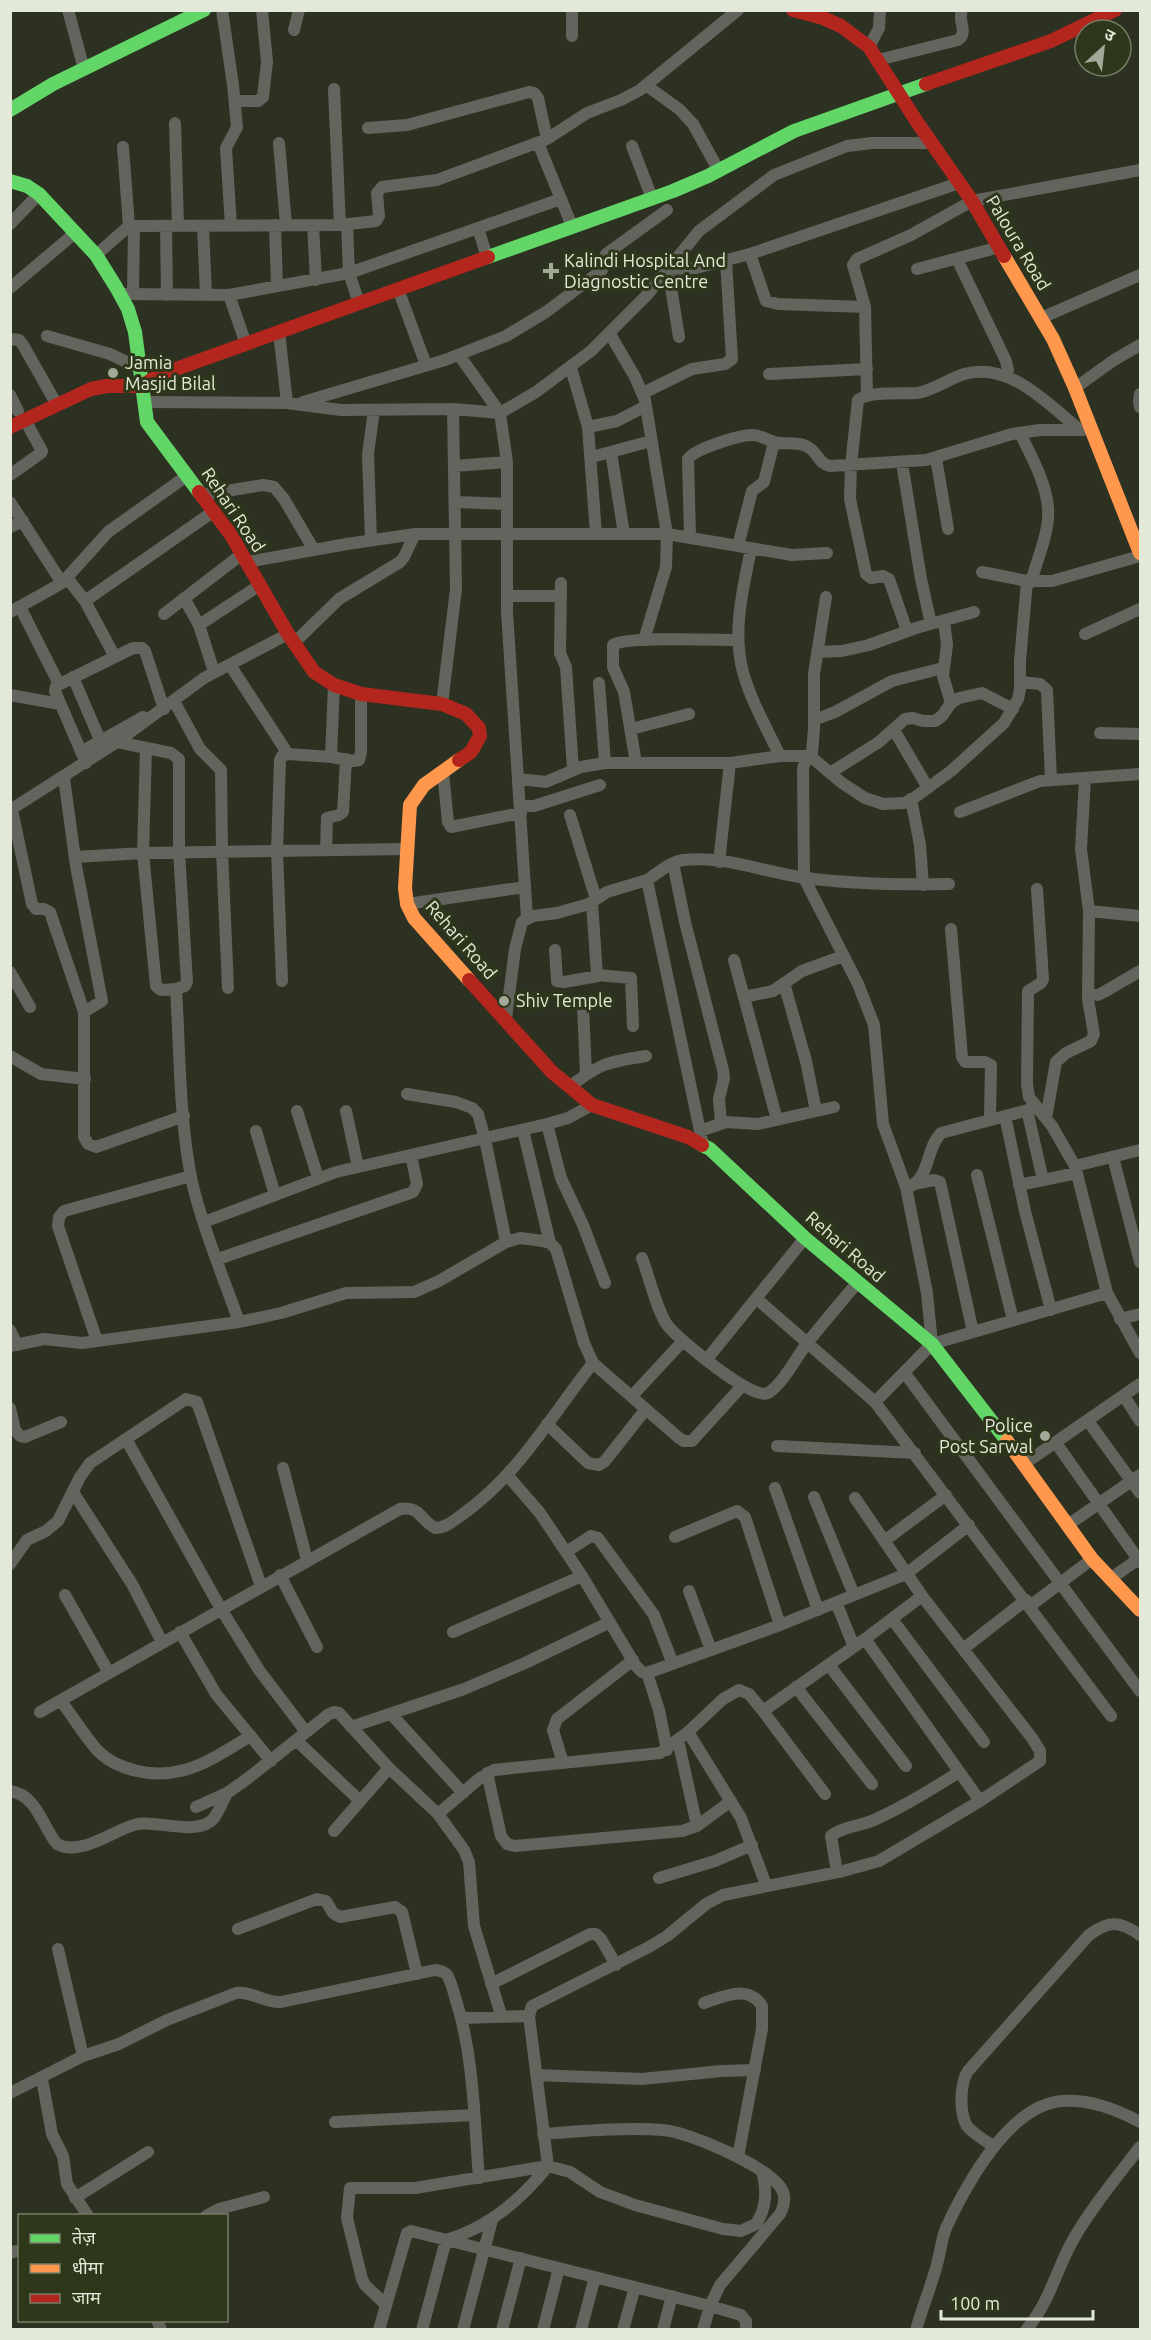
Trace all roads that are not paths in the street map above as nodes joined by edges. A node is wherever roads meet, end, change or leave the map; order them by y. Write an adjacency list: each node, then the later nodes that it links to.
1 (68, 10): 16 (street)
2 (204, 10): 16 (main road)
3 (222, 10): 20 (street)
4 (262, 10): 20 (street)
5 (299, 10): 12 (street)
6 (572, 10): 13 (street)
7 (738, 10): 17 (street)
8 (793, 10): 14 (main road, Paloura Road)
9 (880, 10): 14 (street)
10 (962, 10): 15 (street)
11 (1113, 11): 19 (main road)
12 (294, 30)
13 (572, 36)
14 (869, 47): 15 (main road, Paloura Road)
15 (878, 60): 19 (main road, Paloura Road)
16 (84, 69): 21 (main road)
17 (647, 86): 24 (street); 30 (street)
18 (334, 89): 39 (street)
19 (898, 93): 26 (main road, Paloura Road); 30 (main road)
20 (235, 101): 45 (street)
21 (11, 110)
22 (175, 123): 43 (street)
23 (368, 128): 24 (street)
24 (543, 141): 35 (street); 39 (street)
25 (279, 143): 40 (street)
26 (931, 144): 32 (main road, Paloura Road); 56 (street)
27 (632, 146): 34 (street)
28 (123, 147): 42 (street)
29 (1140, 170): 36 (street)
30 (719, 171): 34 (main road)
31 (10, 180): 33 (main road, Rehari Road)
32 (960, 183): 36 (main road, Paloura Road); 50 (street)
33 (39, 194): 38 (street); 48 (main road, Rehari Road)
34 (652, 198): 46 (main road)
35 (561, 199): 46 (street); 47 (street)
36 (972, 201): 49 (main road, Paloura Road); 68 (street)
37 (667, 210): 77 (street)
38 (10, 224)
39 (343, 224): 41 (street); 57 (street)
40 (280, 225): 41 (street); 45 (street); 61 (street)
41 (314, 225): 59 (street)
42 (132, 226): 43 (street); 51 (street); 63 (street)
43 (172, 226): 44 (street); 64 (street)
44 (203, 226): 45 (street); 65 (street)
45 (231, 226)
46 (572, 226): 52 (main road)
47 (478, 228): 52 (street); 57 (street)
48 (75, 233): 51 (main road, Rehari Road); 60 (street)
49 (1000, 247): 53 (street); 69 (main road, Paloura Road)
50 (750, 254): 54 (street); 68 (street)
51 (96, 255): 63 (main road, Rehari Road)
52 (487, 257): 62 (main road)
53 (957, 259): 55 (street); 83 (street)
54 (726, 261): 56 (street); 86 (street)
55 (917, 269)
56 (668, 270): 71 (street); 73 (street)
57 (349, 273): 59 (street); 67 (street)
58 (1140, 275): 69 (street)
59 (316, 280): 61 (street)
60 (12, 284)
61 (277, 286): 66 (street)
62 (398, 289): 67 (main road); 78 (street)
63 (127, 294): 64 (street); 79 (main road, Rehari Road)
64 (167, 295): 65 (street)
65 (206, 295): 66 (street)
66 (229, 295): 75 (street)
67 (359, 303): 70 (main road)
68 (864, 307): 81 (street)
69 (1041, 318): 85 (main road, Paloura Road)
70 (279, 332): 75 (main road); 91 (street)
71 (610, 334): 80 (street); 86 (street)
72 (47, 336): 79 (street)
73 (679, 337)
74 (10, 339): 92 (street)
75 (246, 344): 84 (main road)
76 (1140, 345): 85 (street)
77 (459, 355): 78 (street); 97 (street)
78 (426, 365): 91 (street)
79 (139, 368): 84 (main road, Rehari Road)
80 (571, 368): 97 (street); 100 (street)
81 (867, 369): 82 (street); 89 (street)
82 (769, 374)
83 (1005, 375): 89 (street); 101 (street)
84 (142, 386): 90 (main road, Rehari Road); 92 (main road)
85 (1075, 388): 101 (main road, Paloura Road)
86 (643, 393): 93 (street)
87 (1140, 394): 94 (street)
88 (10, 395): 98 (street)
89 (867, 396): 110 (street)
90 (144, 402): 91 (street); 113 (main road, Rehari Road)
91 (293, 403): 95 (street)
92 (57, 405): 98 (main road)
93 (646, 406): 100 (street); 103 (street)
94 (1140, 407)
95 (374, 410): 96 (street); 129 (street)
96 (453, 410): 97 (street); 111 (street)
97 (500, 413): 108 (street)
98 (21, 415): 99 (main road); 112 (street)
99 (10, 427)
100 (588, 427): 106 (street)
101 (1085, 430): 102 (street); 134 (main road, Paloura Road)
102 (1020, 433): 107 (street); 138 (street)
103 (651, 441): 105 (street); 127 (street)
104 (774, 442): 110 (street); 128 (street); 130 (street)
105 (611, 452): 106 (street); 126 (street)
106 (592, 457): 125 (street)
107 (936, 458): 109 (street); 121 (street)
108 (507, 462): 111 (street); 117 (street)
109 (902, 463): 110 (street); 148 (street)
110 (850, 465): 150 (street)
111 (454, 466): 116 (street)
112 (10, 475)
113 (188, 475): 114 (main road, Rehari Road); 137 (street)
114 (202, 495): 118 (main road, Rehari Road); 132 (street)
115 (10, 502): 119 (street)
116 (456, 502): 117 (street); 123 (street)
117 (507, 504): 124 (street)
118 (214, 511): 135 (main road, Rehari Road); 143 (street)
119 (23, 521): 120 (street); 137 (street)
120 (10, 527)
121 (948, 529)
122 (415, 534): 123 (street); 129 (street); 152 (street)
123 (457, 534): 124 (street); 170 (street)
124 (506, 534): 125 (street); 140 (street)
125 (597, 534): 126 (street)
126 (624, 534): 127 (street)
127 (667, 534): 128 (street); 153 (street)
128 (690, 537): 130 (street)
129 (371, 540): 132 (street)
130 (738, 546): 131 (street)
131 (751, 549): 133 (street); 154 (street)
132 (314, 550): 135 (street)
133 (827, 553)
134 (1140, 555): 138 (street)
135 (245, 558): 139 (main road, Rehari Road); 142 (street)
136 (982, 572): 138 (street)
137 (65, 580): 143 (street); 144 (street)
138 (1029, 581): 161 (street)
139 (260, 585): 149 (street); 152 (main road, Rehari Road)
140 (507, 596): 191 (street); 196 (street)
141 (826, 597): 155 (street)
142 (184, 598): 147 (street); 149 (street)
143 (85, 601): 156 (street)
144 (15, 609): 163 (street)
145 (1140, 609): 151 (street)
146 (974, 612): 148 (street)
147 (164, 614)
148 (938, 622): 150 (street); 158 (street)
149 (198, 625): 159 (street)
150 (907, 631): 155 (street)
151 (1085, 634)
152 (291, 639): 157 (street); 164 (main road, Rehari Road)
153 (644, 640): 154 (street); 175 (street)
154 (738, 640): 183 (street)
155 (817, 652): 174 (street)
156 (115, 657): 160 (street); 172 (street)
157 (230, 665): 159 (street); 182 (street)
158 (943, 668): 168 (street); 174 (street)
159 (214, 672): 167 (street)
160 (73, 677): 163 (street); 179 (street)
161 (1021, 682): 171 (street); 198 (street)
162 (599, 683): 190 (street)
163 (59, 684): 169 (street)
164 (334, 685): 165 (main road, Rehari Road); 186 (street)
165 (361, 694): 170 (main road, Rehari Road); 187 (street)
166 (10, 695): 169 (street)
167 (174, 701): 172 (street); 210 (street)
168 (951, 702): 171 (street); 176 (street)
169 (60, 704): 185 (street)
170 (442, 704): 192 (main road, Rehari Road)
171 (1013, 709): 200 (street)
172 (160, 711): 179 (street); 180 (street)
173 (689, 714): 175 (street)
174 (814, 720): 184 (street)
175 (630, 729): 188 (street)
176 (894, 730): 193 (street); 200 (street)
177 (1100, 733): 178 (street)
178 (1140, 734)
179 (100, 740): 185 (street)
180 (117, 742): 181 (street); 185 (street)
181 (146, 748): 209 (street); 211 (street)
182 (288, 754): 186 (street); 207 (street)
183 (780, 756): 184 (street); 189 (street)
184 (810, 756): 193 (street); 215 (street)
185 (84, 757): 195 (street)
186 (331, 757): 187 (street)
187 (346, 759): 208 (street)
188 (636, 763): 189 (street); 190 (street)
189 (730, 763): 213 (street)
190 (605, 764): 191 (street)
191 (573, 770): 196 (street)
192 (443, 772): 203 (street); 206 (main road, Rehari Road)
193 (830, 773): 201 (street)
194 (1140, 774): 197 (street)
195 (64, 778): 202 (street); 212 (street)
196 (519, 779): 203 (street)
197 (1085, 779): 198 (street); 223 (street)
198 (1051, 780): 204 (street)
199 (600, 785): 203 (street)
200 (928, 788): 201 (street)
201 (911, 799): 218 (street)
202 (11, 810): 241 (street)
203 (521, 810): 219 (street)
204 (960, 812)
205 (570, 815): 221 (street)
206 (407, 849): 208 (street); 222 (main road, Rehari Road)
207 (277, 850): 208 (street); 210 (street); 233 (street)
208 (326, 850)
209 (179, 851): 210 (street); 211 (street); 236 (street)
210 (222, 851): 235 (street)
211 (143, 853): 212 (street); 236 (street)
212 (75, 857): 241 (street)
213 (719, 862): 214 (street); 215 (street)
214 (673, 863): 216 (street); 261 (street)
215 (804, 878): 218 (street); 228 (street)
216 (647, 880): 221 (street); 265 (street)
217 (949, 884): 218 (street)
218 (924, 885)
219 (525, 887): 222 (street); 225 (street)
220 (1037, 889): 252 (street)
221 (594, 901): 225 (street); 232 (street)
222 (407, 904): 242 (main road, Rehari Road)
223 (1089, 911): 224 (street); 237 (street)
224 (1140, 916)
225 (527, 918): 242 (street)
226 (951, 929): 259 (street)
227 (555, 950): 232 (street)
228 (843, 956): 234 (street); 277 (street)
229 (734, 960): 238 (street)
230 (1140, 971): 237 (street)
231 (10, 972): 239 (street)
232 (598, 976): 243 (street)
233 (282, 981)
234 (784, 982): 238 (street); 255 (street)
235 (228, 988)
236 (176, 989): 256 (street)
237 (1089, 993): 258 (street)
238 (744, 997): 260 (street)
239 (30, 1007)
240 (583, 1007): 246 (street)
241 (84, 1012): 247 (street)
242 (506, 1019): 248 (main road, Rehari Road)
243 (633, 1026)
244 (10, 1056): 247 (street)
245 (646, 1056): 246 (street)
246 (586, 1074): 248 (street)
247 (85, 1079): 256 (street)
248 (569, 1087): 250 (main road, Rehari Road)
249 (407, 1094): 266 (street)
250 (592, 1105): 262 (street); 265 (main road, Rehari Road)
251 (834, 1107): 255 (street)
252 (1031, 1109): 257 (street); 258 (street); 275 (street)
253 (297, 1111): 274 (street)
254 (346, 1111): 270 (street)
255 (816, 1111): 260 (street)
256 (184, 1116): 273 (street)
257 (1005, 1116): 259 (street); 276 (street)
258 (1046, 1118): 271 (street)
259 (990, 1119): 277 (street)
260 (777, 1120): 261 (street)
261 (721, 1123): 265 (street)
262 (547, 1124): 263 (street); 287 (street)
263 (523, 1130): 266 (street); 282 (street)
264 (256, 1131): 278 (street)
265 (702, 1138): 280 (main road, Rehari Road)
266 (485, 1139): 268 (street); 281 (street)
267 (1140, 1150): 269 (street)
268 (411, 1155): 270 (street); 284 (street)
269 (1113, 1157): 271 (street); 285 (street)
270 (358, 1167): 274 (street)
271 (1076, 1169): 275 (street); 288 (street)
272 (977, 1175): 293 (street)
273 (191, 1176): 279 (street); 297 (street)
274 (318, 1178): 278 (street)
275 (1043, 1180): 276 (street)
276 (1019, 1185): 290 (street)
277 (910, 1186): 296 (street); 300 (street)
278 (275, 1195): 279 (street)
279 (204, 1222): 284 (street)
280 (805, 1238): 286 (main road, Rehari Road); 289 (street)
281 (506, 1242): 282 (street); 294 (street)
282 (550, 1243): 304 (street)
283 (642, 1258): 298 (street)
284 (218, 1259): 294 (street)
285 (1140, 1261)
286 (858, 1282): 299 (street); 300 (main road, Rehari Road)
287 (605, 1283)
288 (1107, 1293): 290 (street); 292 (street)
289 (757, 1299): 299 (street); 303 (street)
290 (1052, 1310): 293 (street)
291 (1140, 1314): 292 (street)
292 (1120, 1318): 302 (street)
293 (1013, 1320): 296 (street)
294 (239, 1322): 297 (street)
295 (10, 1330): 301 (street)
296 (973, 1332): 300 (street)
297 (97, 1341): 301 (street)
298 (683, 1341): 303 (street); 308 (street)
299 (807, 1343): 307 (street); 310 (street)
300 (933, 1344): 305 (street); 321 (main road, Rehari Road)
301 (14, 1346)
302 (1140, 1353)
303 (707, 1359): 307 (street)
304 (593, 1363): 308 (street); 316 (street)
305 (904, 1372): 310 (street); 345 (street)
306 (1140, 1384): 309 (street)
307 (742, 1386): 312 (street)
308 (632, 1396): 312 (street)
309 (1124, 1396): 313 (street); 314 (street)
310 (875, 1402): 320 (street)
311 (10, 1408): 315 (street)
312 (646, 1409): 316 (street)
313 (1088, 1421): 318 (street); 324 (street)
314 (1140, 1421)
315 (61, 1422)
316 (547, 1424): 323 (street)
317 (126, 1439): 326 (street); 346 (street); 353 (street)
318 (1056, 1443): 321 (street); 331 (street)
319 (777, 1446): 320 (street)
320 (915, 1453): 328 (street)
321 (1024, 1464): 332 (main road, Rehari Road)
322 (283, 1468): 338 (street)
323 (508, 1476): 336 (street); 338 (street)
324 (1136, 1478): 327 (street); 331 (street)
325 (775, 1488): 354 (street)
326 (73, 1492): 340 (street); 362 (street)
327 (1140, 1493)
328 (945, 1495): 333 (street); 335 (street)
329 (814, 1497): 349 (street)
330 (855, 1498): 335 (street)
331 (1099, 1504): 332 (street); 339 (street)
332 (1068, 1525): 337 (main road, Rehari Road)
333 (969, 1526): 341 (street); 352 (street)
334 (675, 1537): 358 (street)
335 (884, 1540): 341 (street)
336 (566, 1552): 343 (street); 368 (street)
337 (1092, 1559): 344 (main road, Rehari Road); 345 (street)
338 (307, 1560): 342 (street)
339 (1140, 1560): 344 (street)
340 (10, 1564)
341 (906, 1574): 349 (street); 350 (street)
342 (280, 1575): 346 (street); 363 (street)
343 (582, 1576): 357 (street); 360 (street)
344 (1110, 1580): 355 (main road, Rehari Road)
345 (1060, 1583): 352 (street); 373 (street)
346 (261, 1586): 353 (street)
347 (689, 1591): 366 (street)
348 (65, 1595): 370 (street)
349 (854, 1595): 351 (street)
350 (922, 1596): 356 (street); 365 (street)
351 (836, 1602): 354 (street); 364 (street)
352 (1028, 1603): 365 (street); 378 (street)
353 (221, 1609): 359 (street); 381 (street)
354 (818, 1610): 358 (street)
355 (1140, 1610)
356 (892, 1619): 361 (street); 383 (street)
357 (610, 1622): 367 (street); 377 (street)
358 (780, 1625): 366 (street)
359 (180, 1632): 362 (street); 380 (street)
360 (453, 1632)
361 (865, 1639): 364 (street); 389 (street)
362 (162, 1642): 370 (street)
363 (317, 1647)
364 (854, 1647): 369 (street)
365 (963, 1649): 398 (street)
366 (711, 1650): 368 (street)
367 (633, 1660): 371 (street); 386 (street)
368 (673, 1664): 371 (street)
369 (829, 1665): 372 (street); 387 (street)
370 (109, 1673): 374 (street)
371 (646, 1673): 384 (street)
372 (796, 1687): 375 (street); 391 (street)
373 (1140, 1691)
374 (61, 1701): 376 (street); 380 (street)
375 (763, 1711): 382 (street); 395 (street)
376 (40, 1712)
377 (392, 1714): 379 (street); 394 (street)
378 (1111, 1716)
379 (351, 1727): 381 (street); 388 (street)
380 (251, 1736): 385 (street)
381 (301, 1736): 385 (street); 396 (street)
382 (683, 1736): 384 (street); 397 (street); 401 (street)
383 (984, 1742)
384 (667, 1750): 386 (street)
385 (271, 1761): 393 (street)
386 (563, 1763): 390 (street)
387 (906, 1766)
388 (390, 1768): 396 (street); 400 (street)
389 (959, 1772): 398 (street); 404 (street)
390 (487, 1773): 394 (street); 401 (street)
391 (872, 1784)
392 (10, 1791): 393 (street)
393 (227, 1793): 399 (street)
394 (463, 1793): 400 (street)
395 (825, 1794)
396 (360, 1801): 402 (street)
397 (731, 1801): 401 (street); 403 (street)
398 (980, 1801): 404 (street)
399 (196, 1807)
400 (438, 1814): 412 (street)
401 (697, 1826)
402 (334, 1831)
403 (752, 1845): 405 (street); 406 (street)
404 (837, 1872): 406 (street)
405 (659, 1878)
406 (766, 1885): 410 (street)
407 (238, 1929): 411 (street)
408 (1140, 1935): 426 (street)
409 (58, 1949): 417 (street)
410 (616, 1965): 412 (street); 415 (street)
411 (417, 1974): 416 (street); 417 (street)
412 (491, 1984): 414 (street)
413 (704, 2003): 418 (street)
414 (501, 2015): 415 (street); 416 (street)
415 (529, 2016): 419 (street)
416 (462, 2018): 422 (street)
417 (84, 2056): 420 (street)
418 (755, 2070): 419 (street); 429 (street)
419 (536, 2075): 425 (street)
420 (42, 2079): 421 (street); 434 (street)
421 (10, 2093)
422 (474, 2115): 423 (street); 432 (street)
423 (335, 2122)
424 (1140, 2122): 426 (street)
425 (543, 2134): 429 (street); 430 (street)
426 (993, 2146): 457 (street)
427 (1140, 2146): 458 (street)
428 (148, 2152): 434 (street)
429 (738, 2157): 431 (street)
430 (548, 2166): 431 (street); 432 (street); 437 (street)
431 (762, 2171): 446 (street)
432 (479, 2178): 445 (street)
433 (264, 2197): 436 (street)
434 (75, 2198): 435 (street)
435 (87, 2214)
436 (210, 2214)
437 (492, 2220): 438 (street); 439 (street)
438 (446, 2240): 439 (street); 445 (street); 448 (street)
439 (485, 2249): 440 (street); 449 (street)
440 (521, 2258): 441 (street); 450 (street)
441 (559, 2268): 442 (street); 451 (street)
442 (595, 2277): 443 (street); 452 (street)
443 (635, 2287): 444 (street); 453 (street)
444 (672, 2296): 446 (street); 454 (street)
445 (386, 2305): 447 (street)
446 (710, 2306): 455 (street); 456 (street)
447 (379, 2330)
448 (422, 2330)
449 (463, 2330)
450 (502, 2330)
451 (543, 2330)
452 (581, 2330)
453 (623, 2330)
454 (663, 2330)
455 (703, 2330)
456 (746, 2330)
457 (916, 2330)
458 (1026, 2330)

